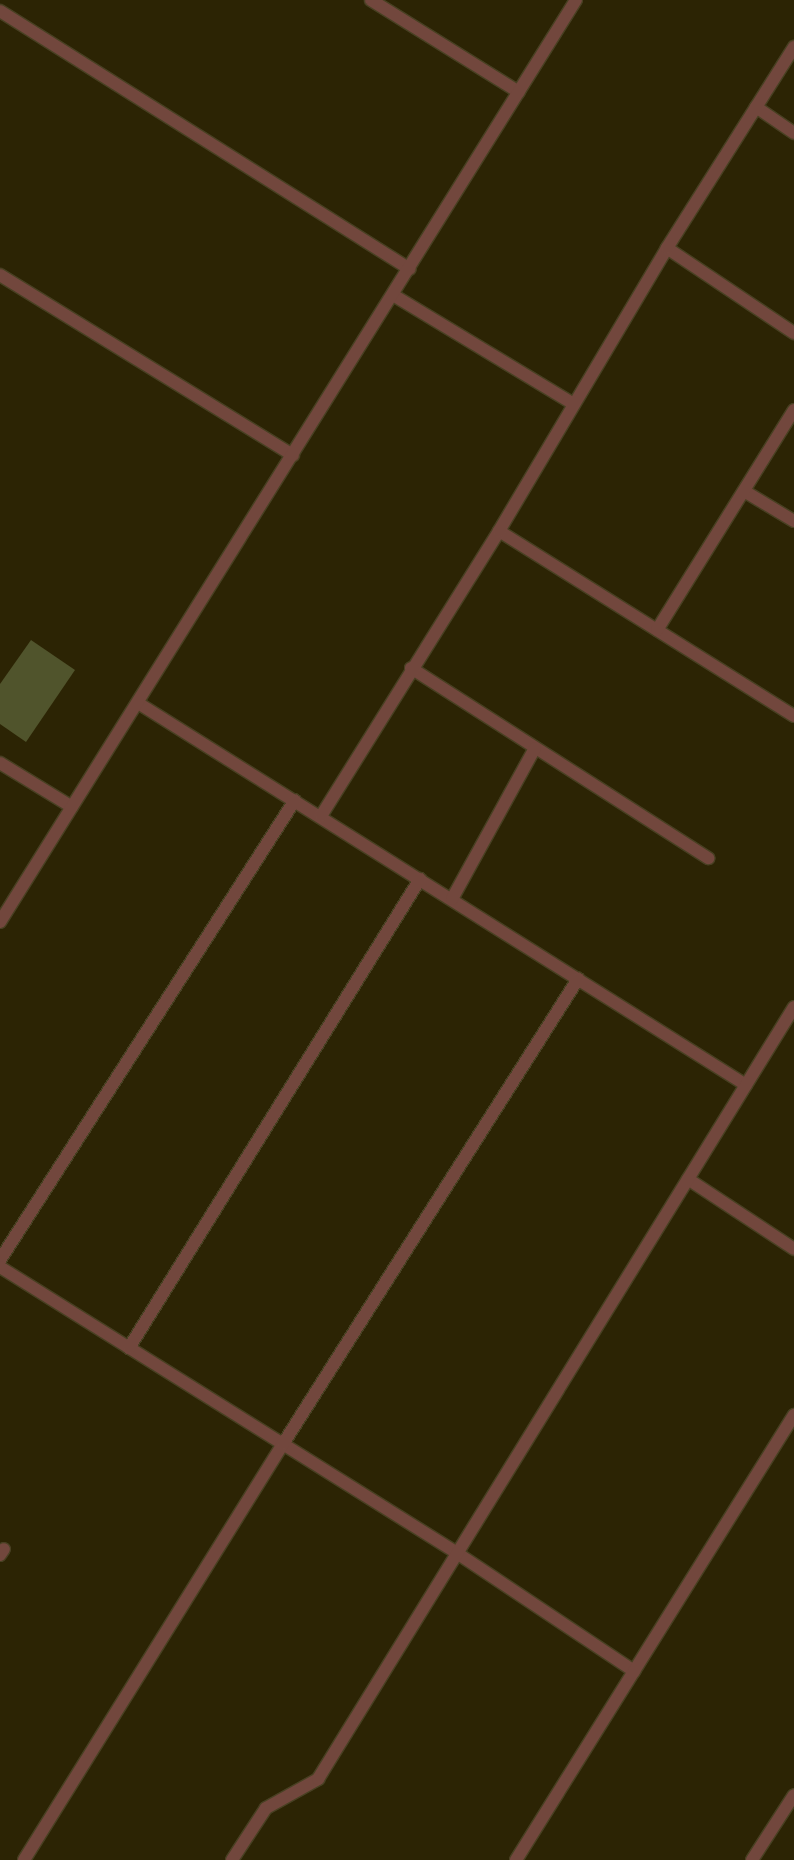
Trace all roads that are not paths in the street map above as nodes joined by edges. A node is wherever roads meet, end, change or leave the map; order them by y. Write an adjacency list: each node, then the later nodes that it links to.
1 (370, 0): 5 (street)
2 (576, 0): 5 (street)
3 (0, 11): 9 (street)
4 (794, 47): 6 (street)
5 (519, 92): 9 (street)
6 (756, 107): 7 (street); 8 (street)
7 (794, 132)
8 (667, 248): 12 (street); 13 (street)
9 (410, 269): 11 (street)
10 (0, 275): 15 (street)
11 (393, 295): 13 (street); 15 (street)
12 (794, 333)
13 (574, 404): 18 (street)
14 (794, 410): 16 (street)
15 (293, 456): 21 (street)
16 (744, 491): 17 (street); 19 (street)
17 (794, 521)
18 (499, 531): 19 (street); 20 (street)
19 (657, 630): 22 (street)
20 (411, 668): 23 (street); 27 (street)
21 (138, 703): 25 (street); 26 (street)
22 (794, 716)
23 (535, 748): 28 (street); 30 (street)
24 (0, 764): 26 (street)
25 (295, 800): 27 (street); 37 (street)
26 (72, 807): 31 (street)
27 (321, 816): 29 (street)
28 (708, 858)
29 (420, 879): 30 (street); 39 (street)
30 (452, 900): 32 (street)
31 (0, 922)
32 (578, 979): 34 (street); 41 (street)
33 (794, 1007): 34 (street)
34 (746, 1085): 35 (street)
35 (688, 1179): 36 (street); 42 (street)
36 (794, 1249)
37 (0, 1260)
38 (0, 1267): 39 (street)
39 (129, 1348): 41 (street)
40 (794, 1415): 43 (street)
41 (282, 1444): 42 (street); 45 (street)
42 (457, 1553): 43 (street); 46 (street)
43 (634, 1672): 47 (street)
44 (794, 1795): 48 (street)
45 (24, 1860)
46 (232, 1860)
47 (516, 1860)
48 (752, 1860)

